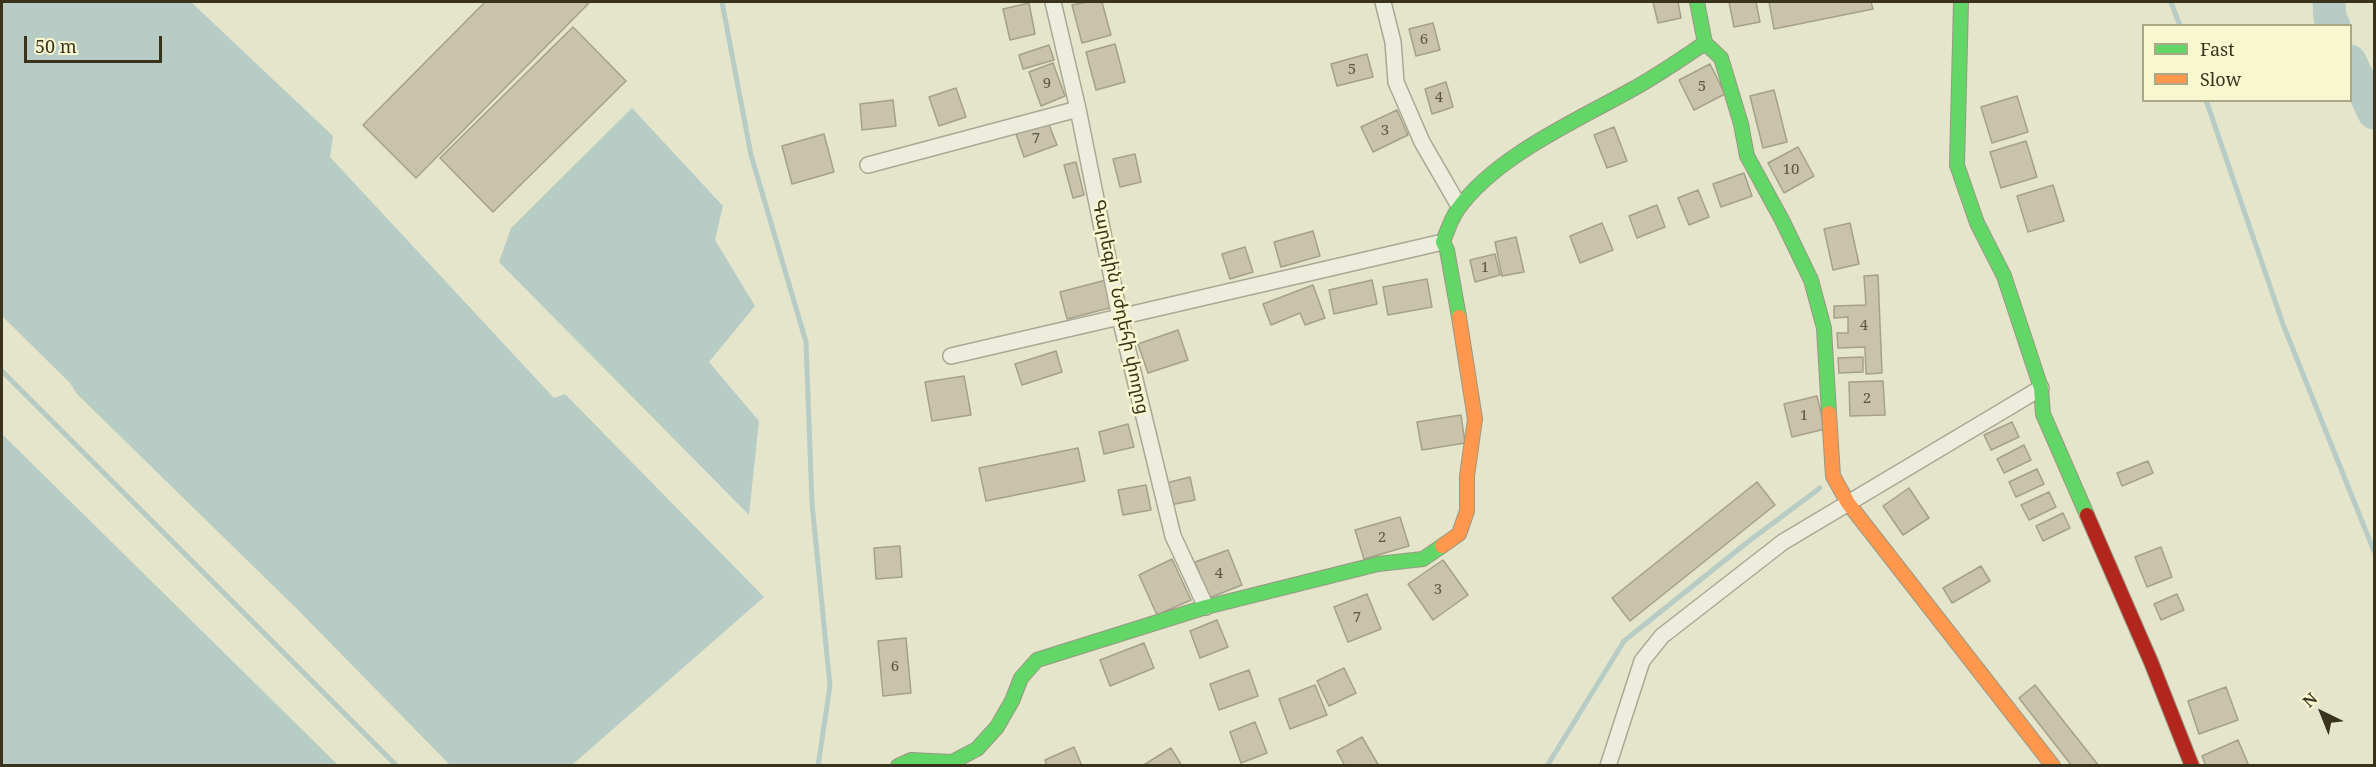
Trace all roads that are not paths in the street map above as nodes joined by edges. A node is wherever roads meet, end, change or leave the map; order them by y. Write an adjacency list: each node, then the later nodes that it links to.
1 (1053, 2): 6 (street, Գարեգին Նժդեհի փողոց)
2 (1383, 2): 8 (street)
3 (1697, 2): 5 (street)
4 (1961, 2): 12 (street)
5 (1705, 43): 8 (street); 13 (street)
6 (1078, 109): 7 (street); 10 (street, Գարեգին Նժդեհի փողոց)
7 (868, 165)
8 (1460, 206): 9 (street)
9 (1443, 242): 10 (street); 14 (street)
10 (1120, 318): 11 (street); 14 (street, Գարեգին Նժդեհի փողոց)
11 (951, 356)
12 (2042, 388): 13 (street); 18 (street)
13 (1848, 503): 16 (street); 17 (street)
14 (1206, 607): 15 (street)
15 (898, 765)
16 (1608, 765)
17 (2053, 765)
18 (2192, 765)

